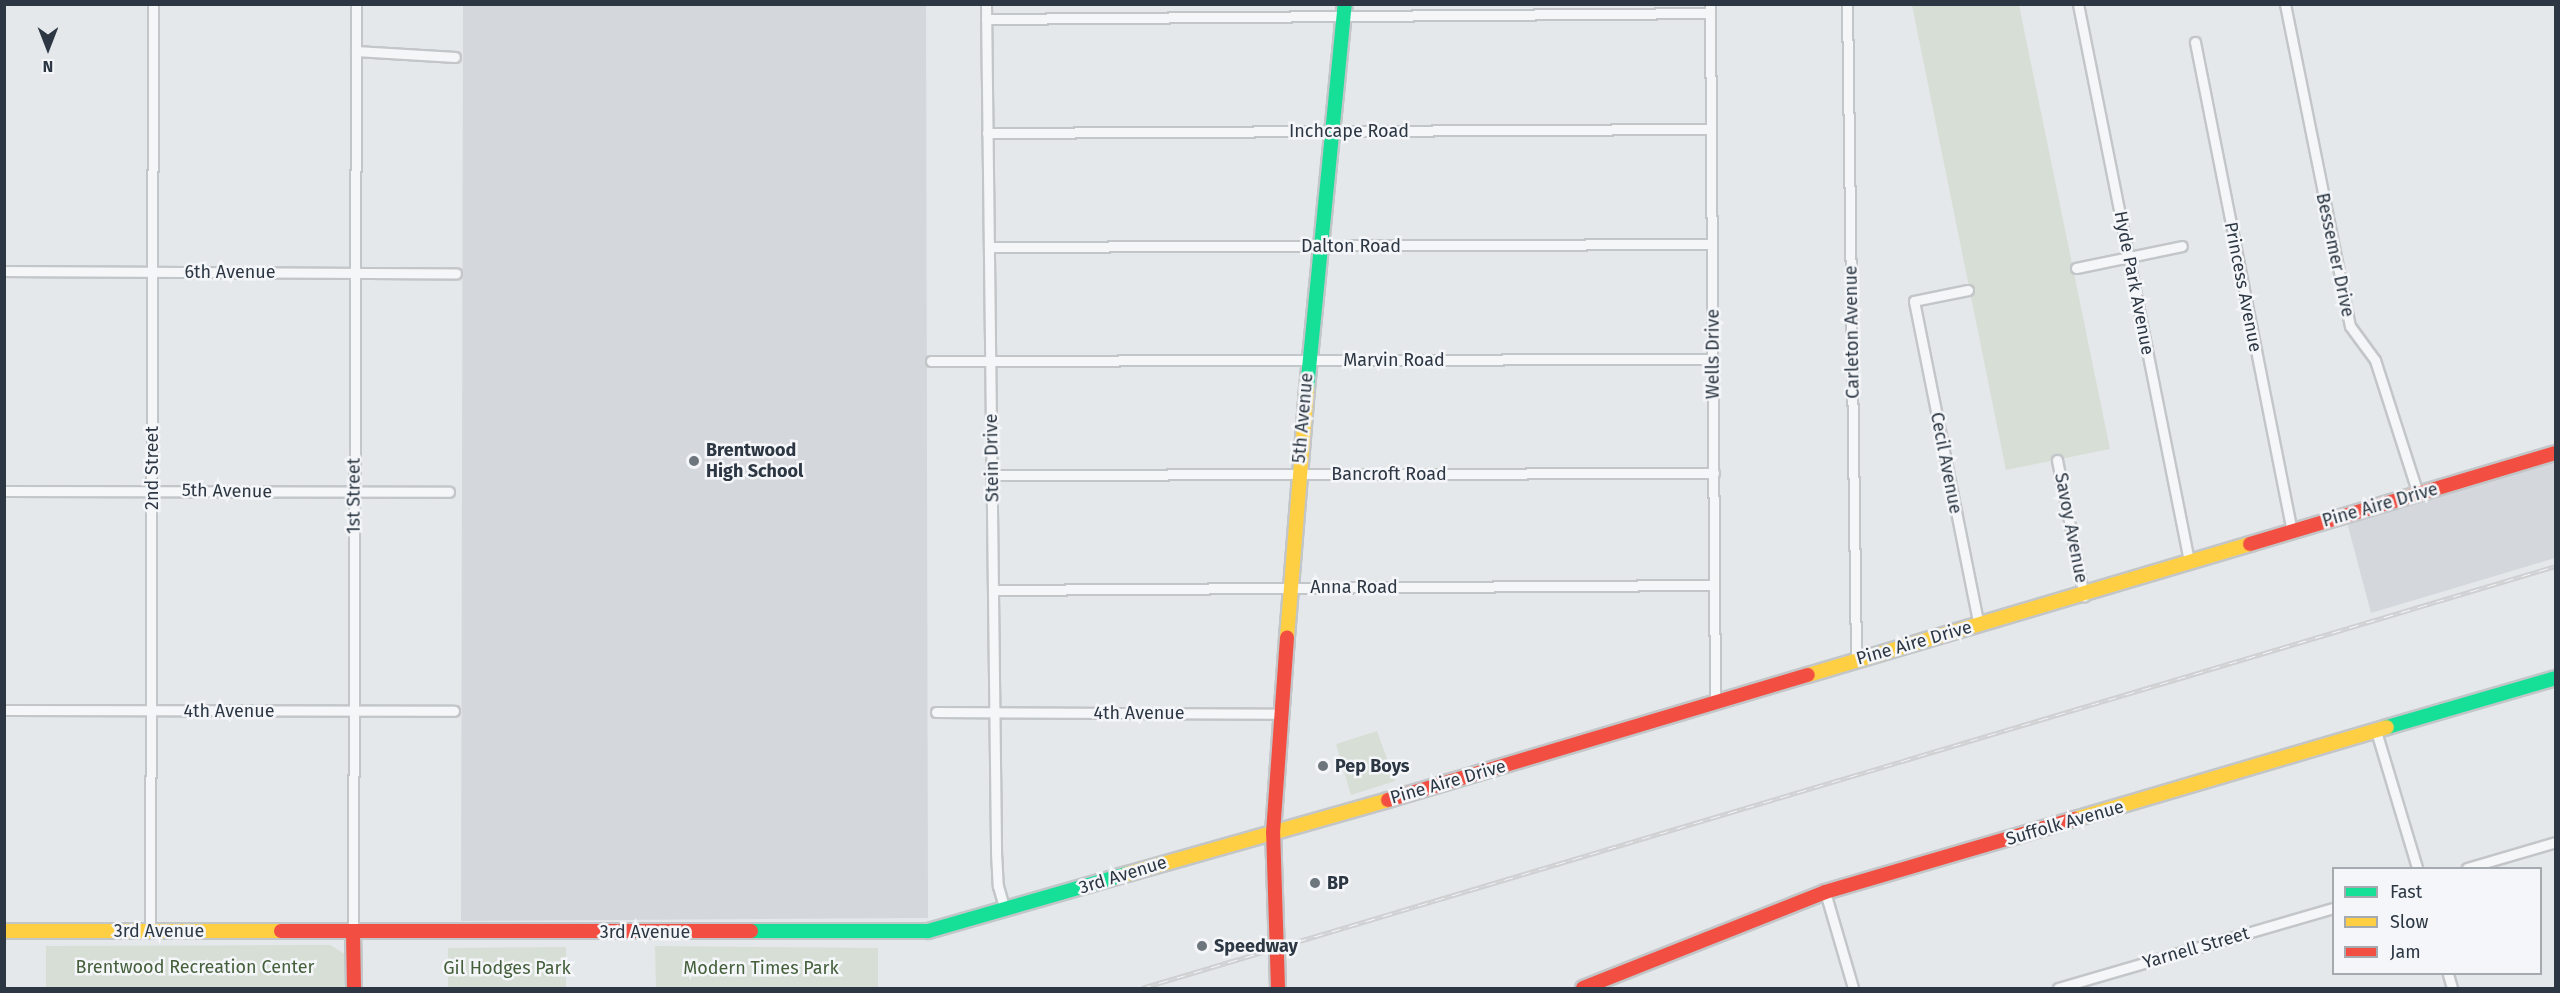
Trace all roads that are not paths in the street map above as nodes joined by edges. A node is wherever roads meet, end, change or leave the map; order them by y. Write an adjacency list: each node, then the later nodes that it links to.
1 (153, 4): 23 (street, 2nd Street)
2 (356, 4): 11 (street, 1st Street)
3 (986, 4): 9 (street, Stein Drive)
4 (1847, 4): 48 (street, Carleton Avenue)
5 (2078, 4): 20 (street, Hyde Park Avenue)
6 (2285, 4): 40 (street, Bessemer Drive)
7 (1710, 9): 8 (street); 13 (street, Wells Drive)
8 (1345, 10): 9 (street); 14 (street, 5th Avenue)
9 (986, 19): 15 (street, Stein Drive)
10 (2195, 42): 41 (street, Princess Avenue)
11 (356, 51): 12 (street); 24 (street, 1st Street)
12 (455, 57)
13 (1711, 129): 14 (street, Inchcape Road); 16 (street, Wells Drive)
14 (1331, 132): 15 (street, Inchcape Road); 17 (street, 5th Avenue)
15 (987, 133): 19 (street, Stein Drive)
16 (1712, 244): 17 (street, Dalton Road); 27 (street, Wells Drive)
17 (1318, 246): 19 (street, Dalton Road); 29 (street, 5th Avenue)
18 (2182, 246): 20 (street)
19 (990, 247): 28 (street, Stein Drive)
20 (2129, 257): 21 (street); 42 (street, Hyde Park Avenue)
21 (2076, 268)
22 (4, 271): 23 (street, 6th Avenue)
23 (152, 272): 24 (street, 6th Avenue); 36 (street, 2nd Street)
24 (353, 272): 25 (street, 6th Avenue); 38 (street, 1st Street)
25 (456, 273)
26 (1968, 290): 47 (street, Cecil Avenue)
27 (1713, 359): 29 (street, Marvin Road); 33 (street, Wells Drive)
28 (991, 360): 29 (street, Marvin Road); 30 (street, Marvin Road); 35 (street, Stein Drive)
29 (1308, 360): 34 (street, 5th Avenue)
30 (931, 361)
31 (2556, 453): 40 (street, Pine Aire Drive)
32 (2057, 460): 46 (street, Savoy Avenue)
33 (1713, 473): 34 (street, Bancroft Road); 43 (street, Wells Drive)
34 (1298, 474): 35 (street, Bancroft Road); 44 (street, 5th Avenue)
35 (992, 475): 45 (street, Stein Drive)
36 (152, 490): 37 (street, 5th Avenue); 38 (street, 5th Avenue); 52 (street, 2nd Street)
37 (4, 491)
38 (354, 492): 39 (street, 5th Avenue); 53 (street, 1st Street)
39 (449, 492)
40 (2418, 494): 41 (street, Pine Aire Drive)
41 (2292, 531): 42 (street, Pine Aire Drive)
42 (2189, 561): 46 (street, Pine Aire Drive)
43 (1714, 585): 44 (street, Anna Road); 50 (street, Wells Drive)
44 (1291, 587): 45 (street, Anna Road); 57 (street, 5th Avenue)
45 (994, 590): 56 (street, Stein Drive)
46 (2084, 596): 47 (street, Pine Aire Drive)
47 (1979, 625): 48 (street, Pine Aire Drive)
48 (1856, 660): 50 (street, Pine Aire Drive)
49 (2556, 678): 58 (street, Suffolk Avenue)
50 (1715, 702): 59 (street, Pine Aire Drive)
51 (4, 710): 52 (street, 4th Avenue)
52 (151, 711): 53 (street, 4th Avenue); 68 (street, 2nd Street)
53 (353, 711): 54 (street, 4th Avenue); 67 (street, 1st Street)
54 (454, 711)
55 (936, 712): 56 (street, 4th Avenue)
56 (996, 712): 57 (street, 4th Avenue); 65 (street, Stein Drive)
57 (1282, 714): 59 (street, 5th Avenue)
58 (2376, 731): 61 (street); 63 (street, Suffolk Avenue)
59 (1273, 833): 65 (street, 3rd Avenue); 70 (street, 5th Avenue)
60 (2556, 842): 62 (street)
61 (2417, 867)
62 (2470, 867)
63 (1825, 892): 71 (street, Suffolk Avenue); 72 (street)
64 (2332, 909): 73 (street, Yarnell Street)
65 (1005, 910): 67 (street, 3rd Avenue)
66 (4, 931): 68 (street, 3rd Avenue)
67 (353, 931): 68 (street, 3rd Avenue); 69 (street, 1st Street)
68 (150, 932)
69 (354, 988)
70 (1278, 988)
71 (1583, 988)
72 (1854, 988)
73 (2058, 988)

